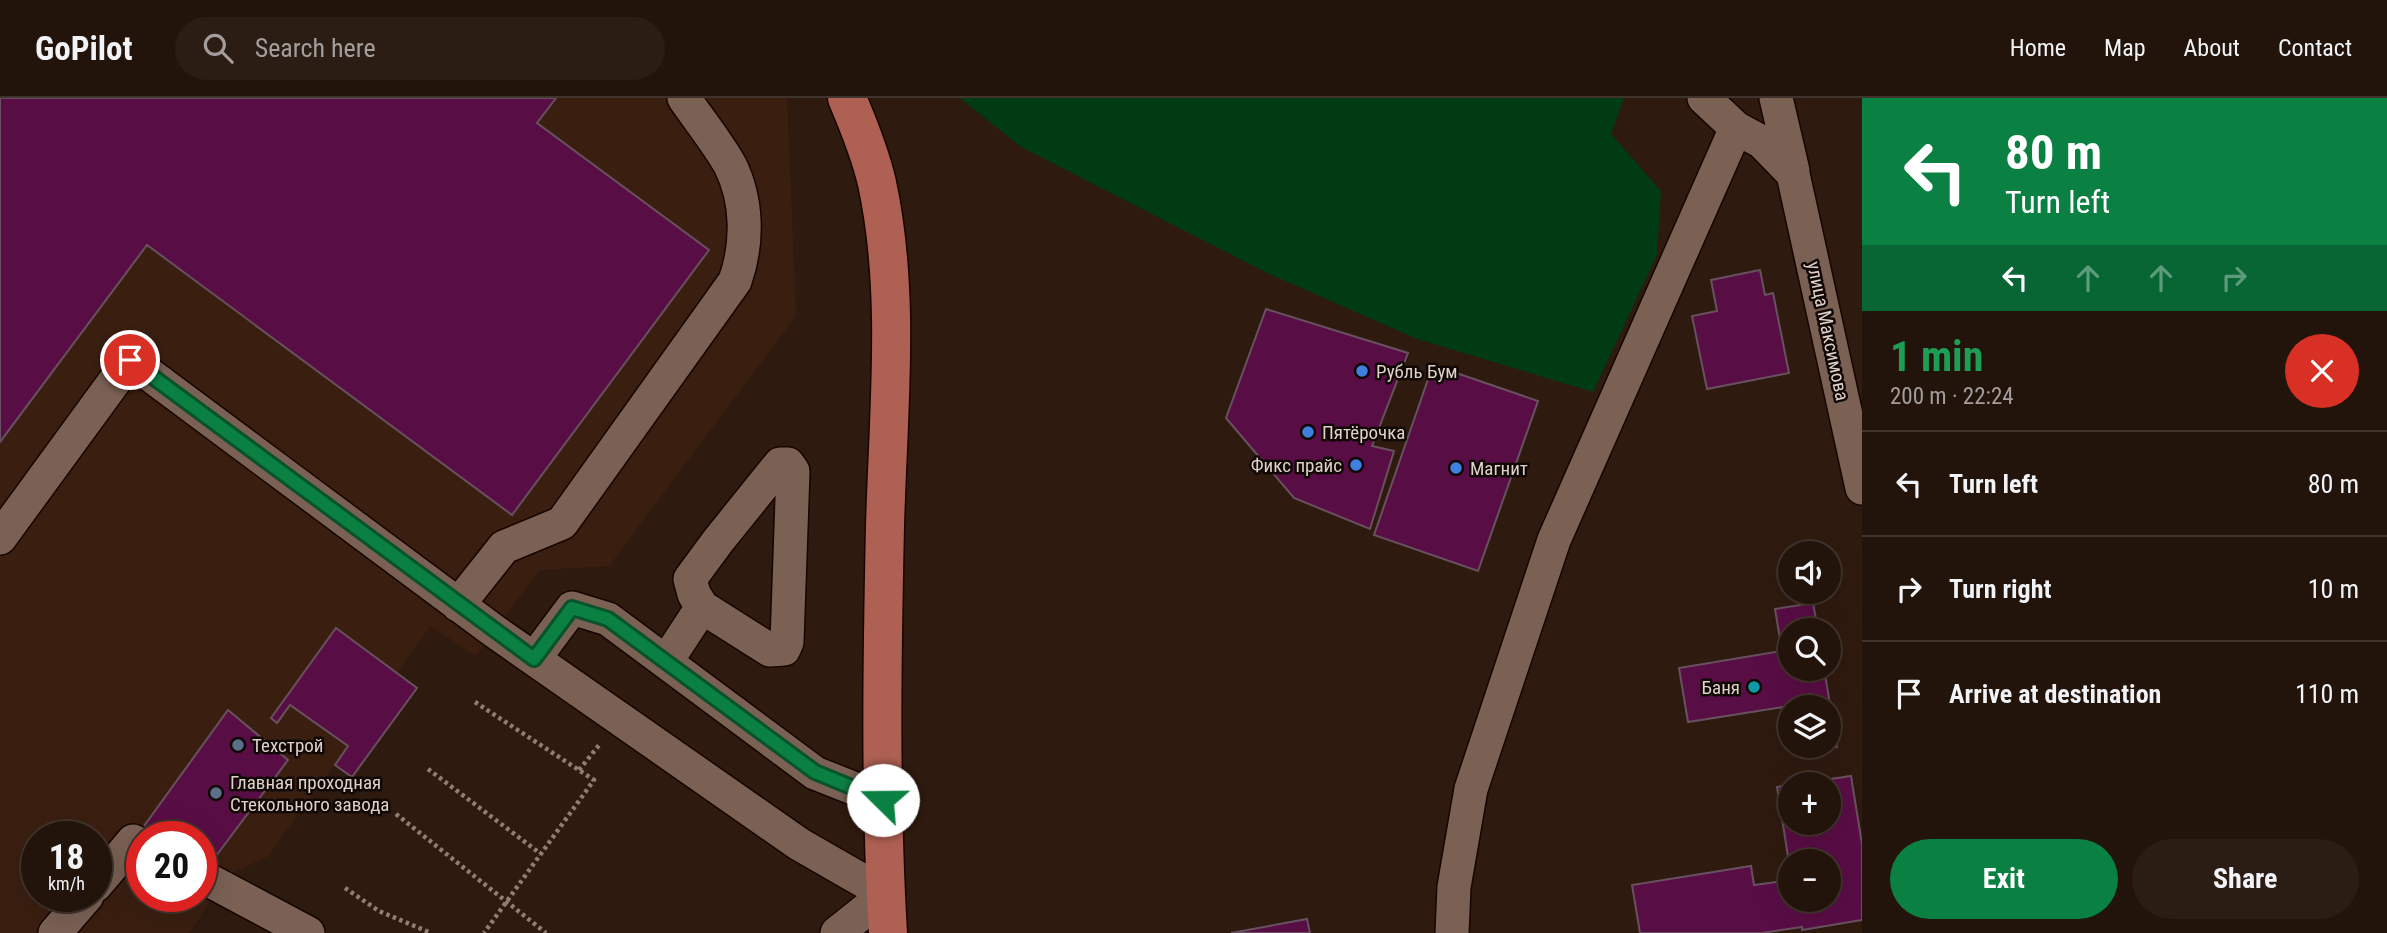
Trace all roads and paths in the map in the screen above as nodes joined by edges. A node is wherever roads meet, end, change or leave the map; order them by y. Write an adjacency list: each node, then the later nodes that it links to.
1 (684, 98): 9 (street)
2 (847, 98): 15 (main road)
3 (1704, 98): 5 (street)
4 (1776, 98): 6 (street, улица Максимова)
5 (1736, 128): 6 (street); 33 (street)
6 (1793, 174): 7 (street, улица Максимова)
7 (1862, 488)
8 (4, 524): 9 (street)
9 (458, 605): 11 (street)
10 (702, 607): 10 (street); 12 (street)
11 (534, 659): 12 (street); 22 (street)
12 (666, 662): 15 (street)
13 (474, 702): 18 (path)
14 (428, 769): 18 (path)
15 (883, 800): 22 (main road)
16 (396, 814): 23 (path)
17 (126, 849): 19 (street)
18 (541, 854): 23 (path)
19 (112, 866)
20 (217, 885): 26 (street)
21 (345, 888): 27 (path)
22 (886, 894): 30 (street); 31 (main road); 32 (street)
23 (507, 902): 28 (path); 29 (path)
24 (73, 912): 25 (street)
25 (55, 933)
26 (308, 933)
27 (431, 933)
28 (484, 933)
29 (546, 933)
30 (837, 933)
31 (888, 933)
32 (903, 933)
33 (1452, 933)

